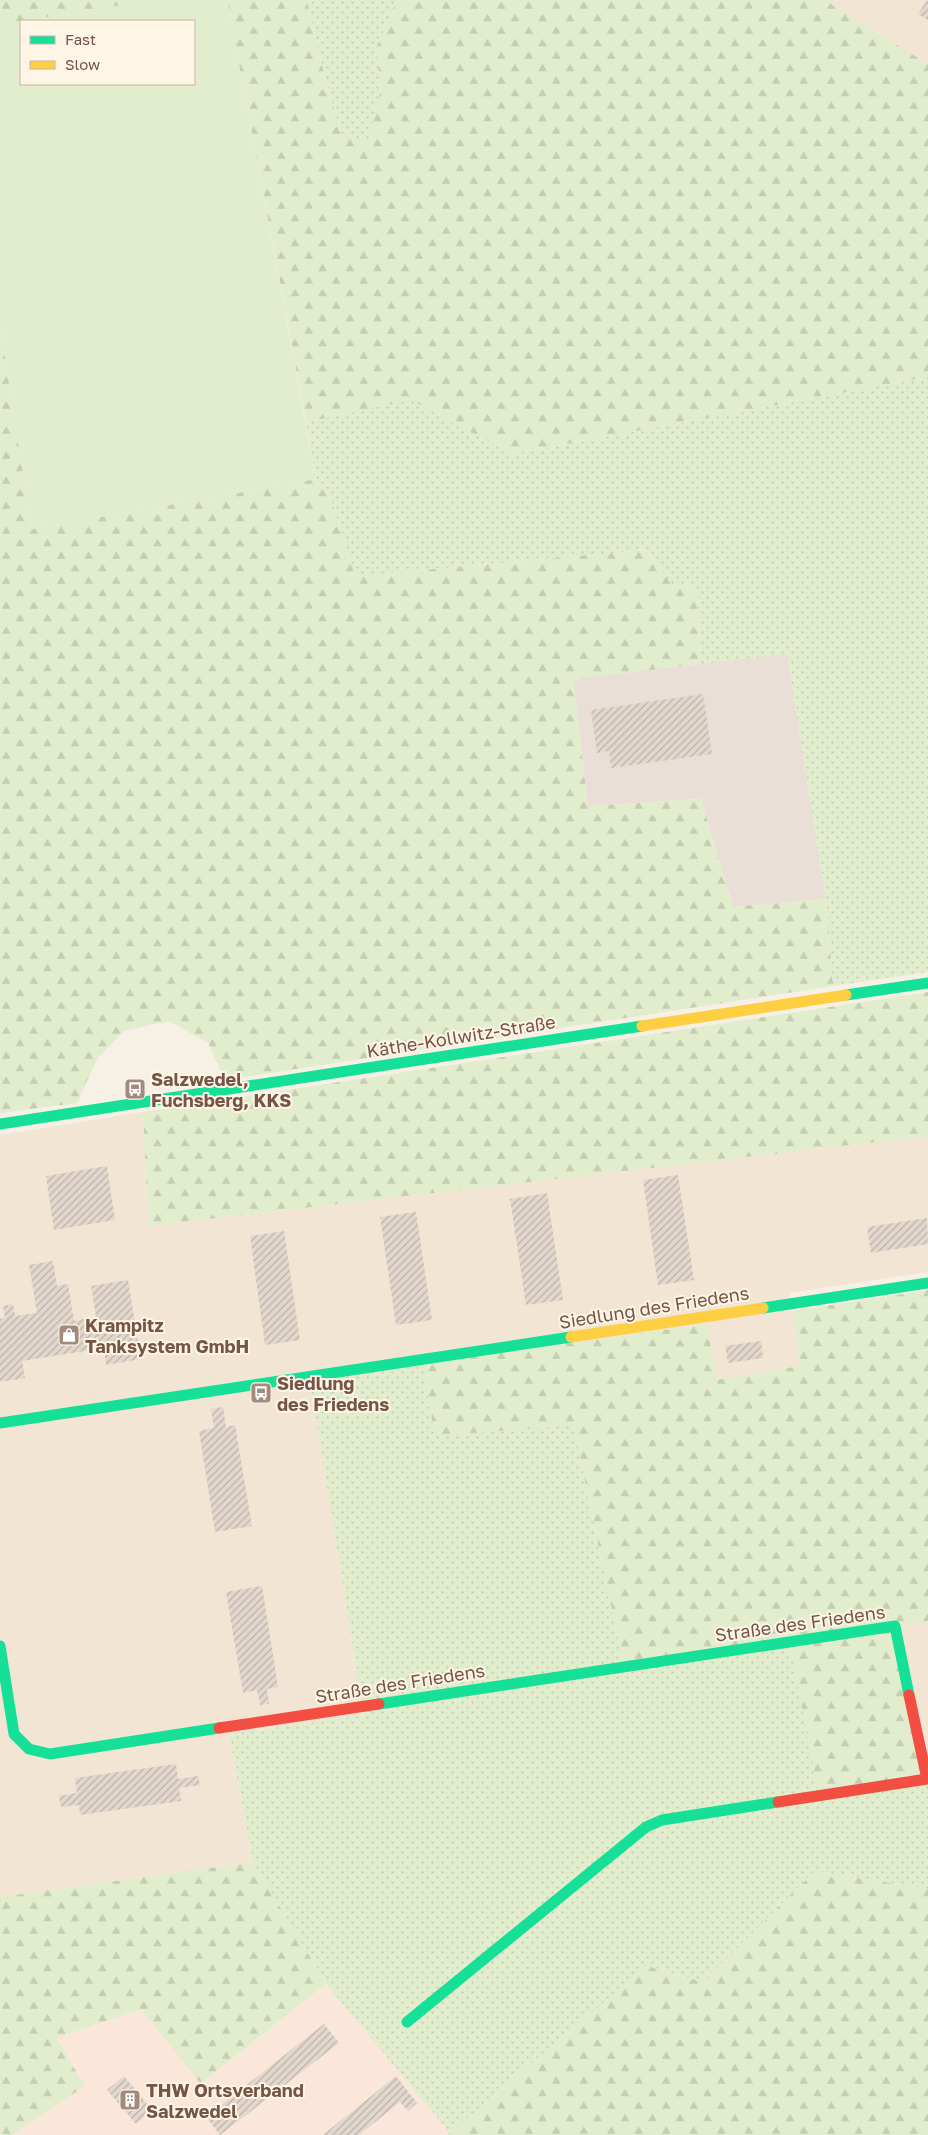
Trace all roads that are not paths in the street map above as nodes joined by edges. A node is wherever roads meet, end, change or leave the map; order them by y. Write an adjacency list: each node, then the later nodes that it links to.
1 (928, 983): 2 (street, Käthe-Kollwitz-Straße)
2 (0, 1124)
3 (928, 1283): 4 (street, Siedlung des Friedens)
4 (0, 1423)
5 (0, 1646): 6 (street, Straße des Friedens)
6 (407, 2022)

